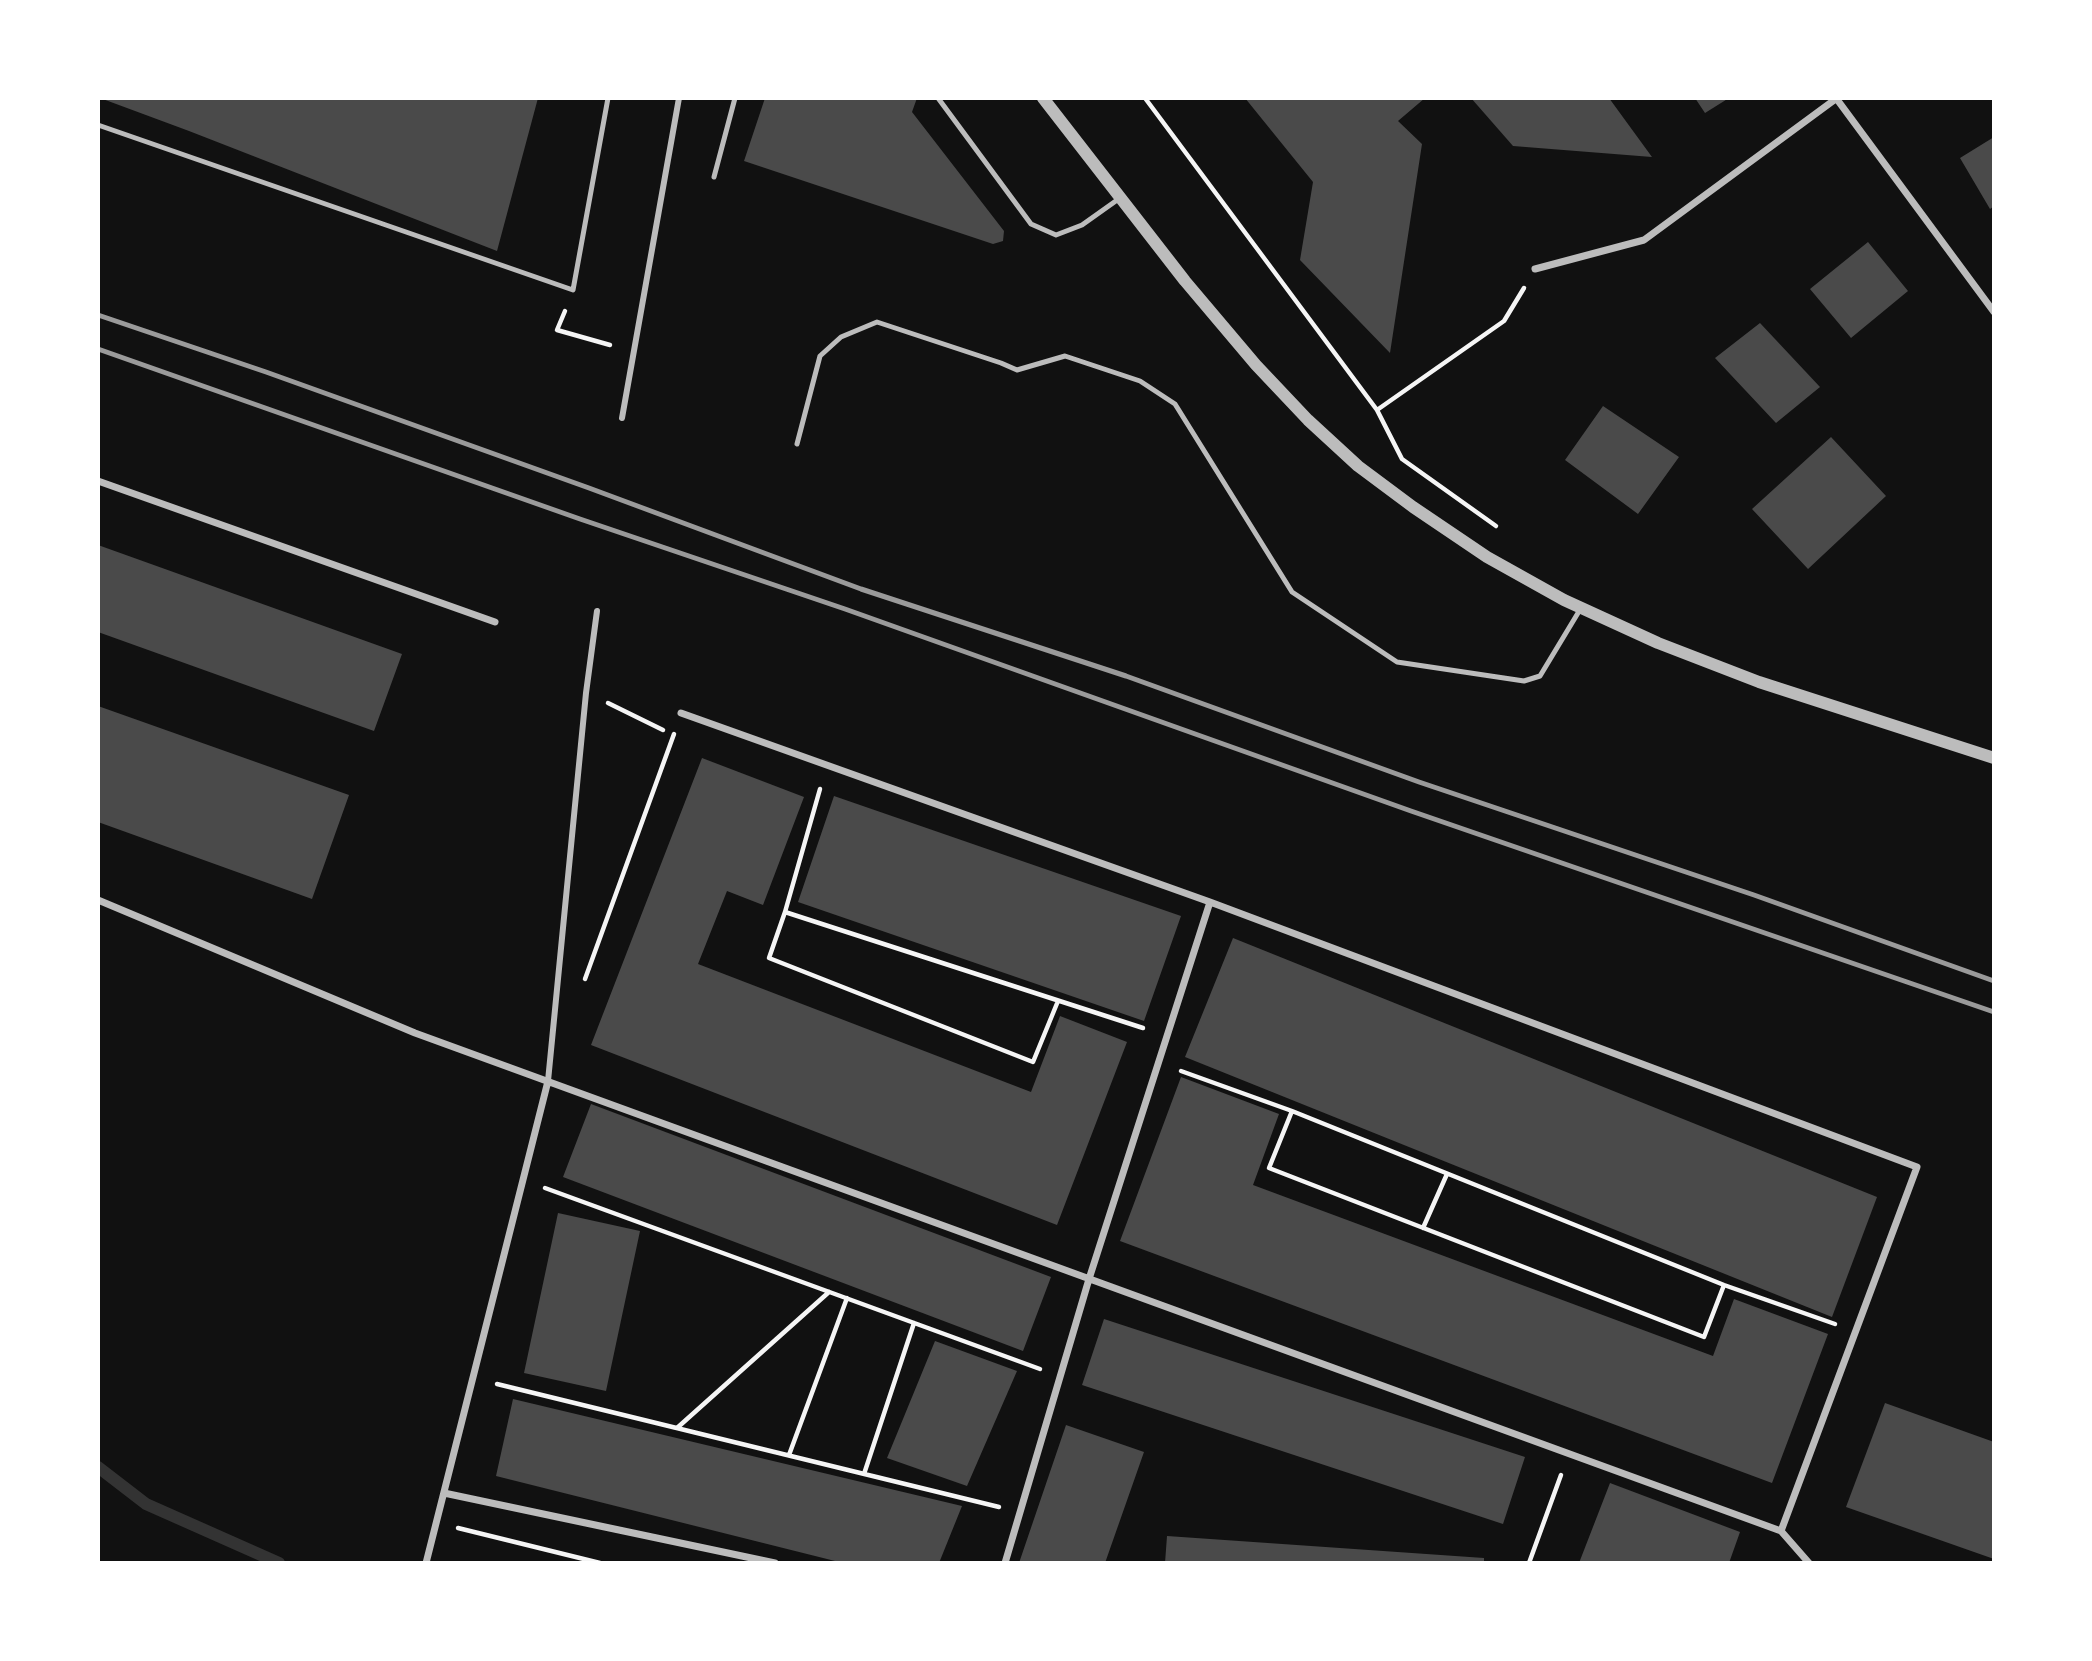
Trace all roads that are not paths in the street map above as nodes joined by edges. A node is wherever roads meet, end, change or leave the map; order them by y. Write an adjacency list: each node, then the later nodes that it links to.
1 (608, 98): 7 (lane)
2 (679, 98): 12 (street)
3 (735, 98): 8 (lane)
4 (938, 98): 9 (lane)
5 (1043, 98): 9 (street)
6 (1836, 98): 10 (street); 11 (street)
7 (98, 125)
8 (713, 177)
9 (1120, 198): 15 (street)
10 (1535, 269)
11 (1994, 312)
12 (622, 418)
13 (797, 444): 15 (lane)
14 (98, 481): 17 (street)
15 (1581, 608): 19 (street)
16 (597, 611): 22 (street)
17 (495, 622)
18 (681, 713): 21 (street)
19 (1994, 758)
20 (98, 900): 22 (street)
21 (1210, 902): 23 (street); 25 (street)
22 (548, 1082): 23 (street); 24 (street)
23 (1089, 1279): 25 (street); 28 (street)
24 (444, 1493): 26 (street); 27 (street)
25 (1781, 1531): 29 (street)
26 (426, 1563)
27 (775, 1563)
28 (1005, 1563)
29 (1809, 1563)

